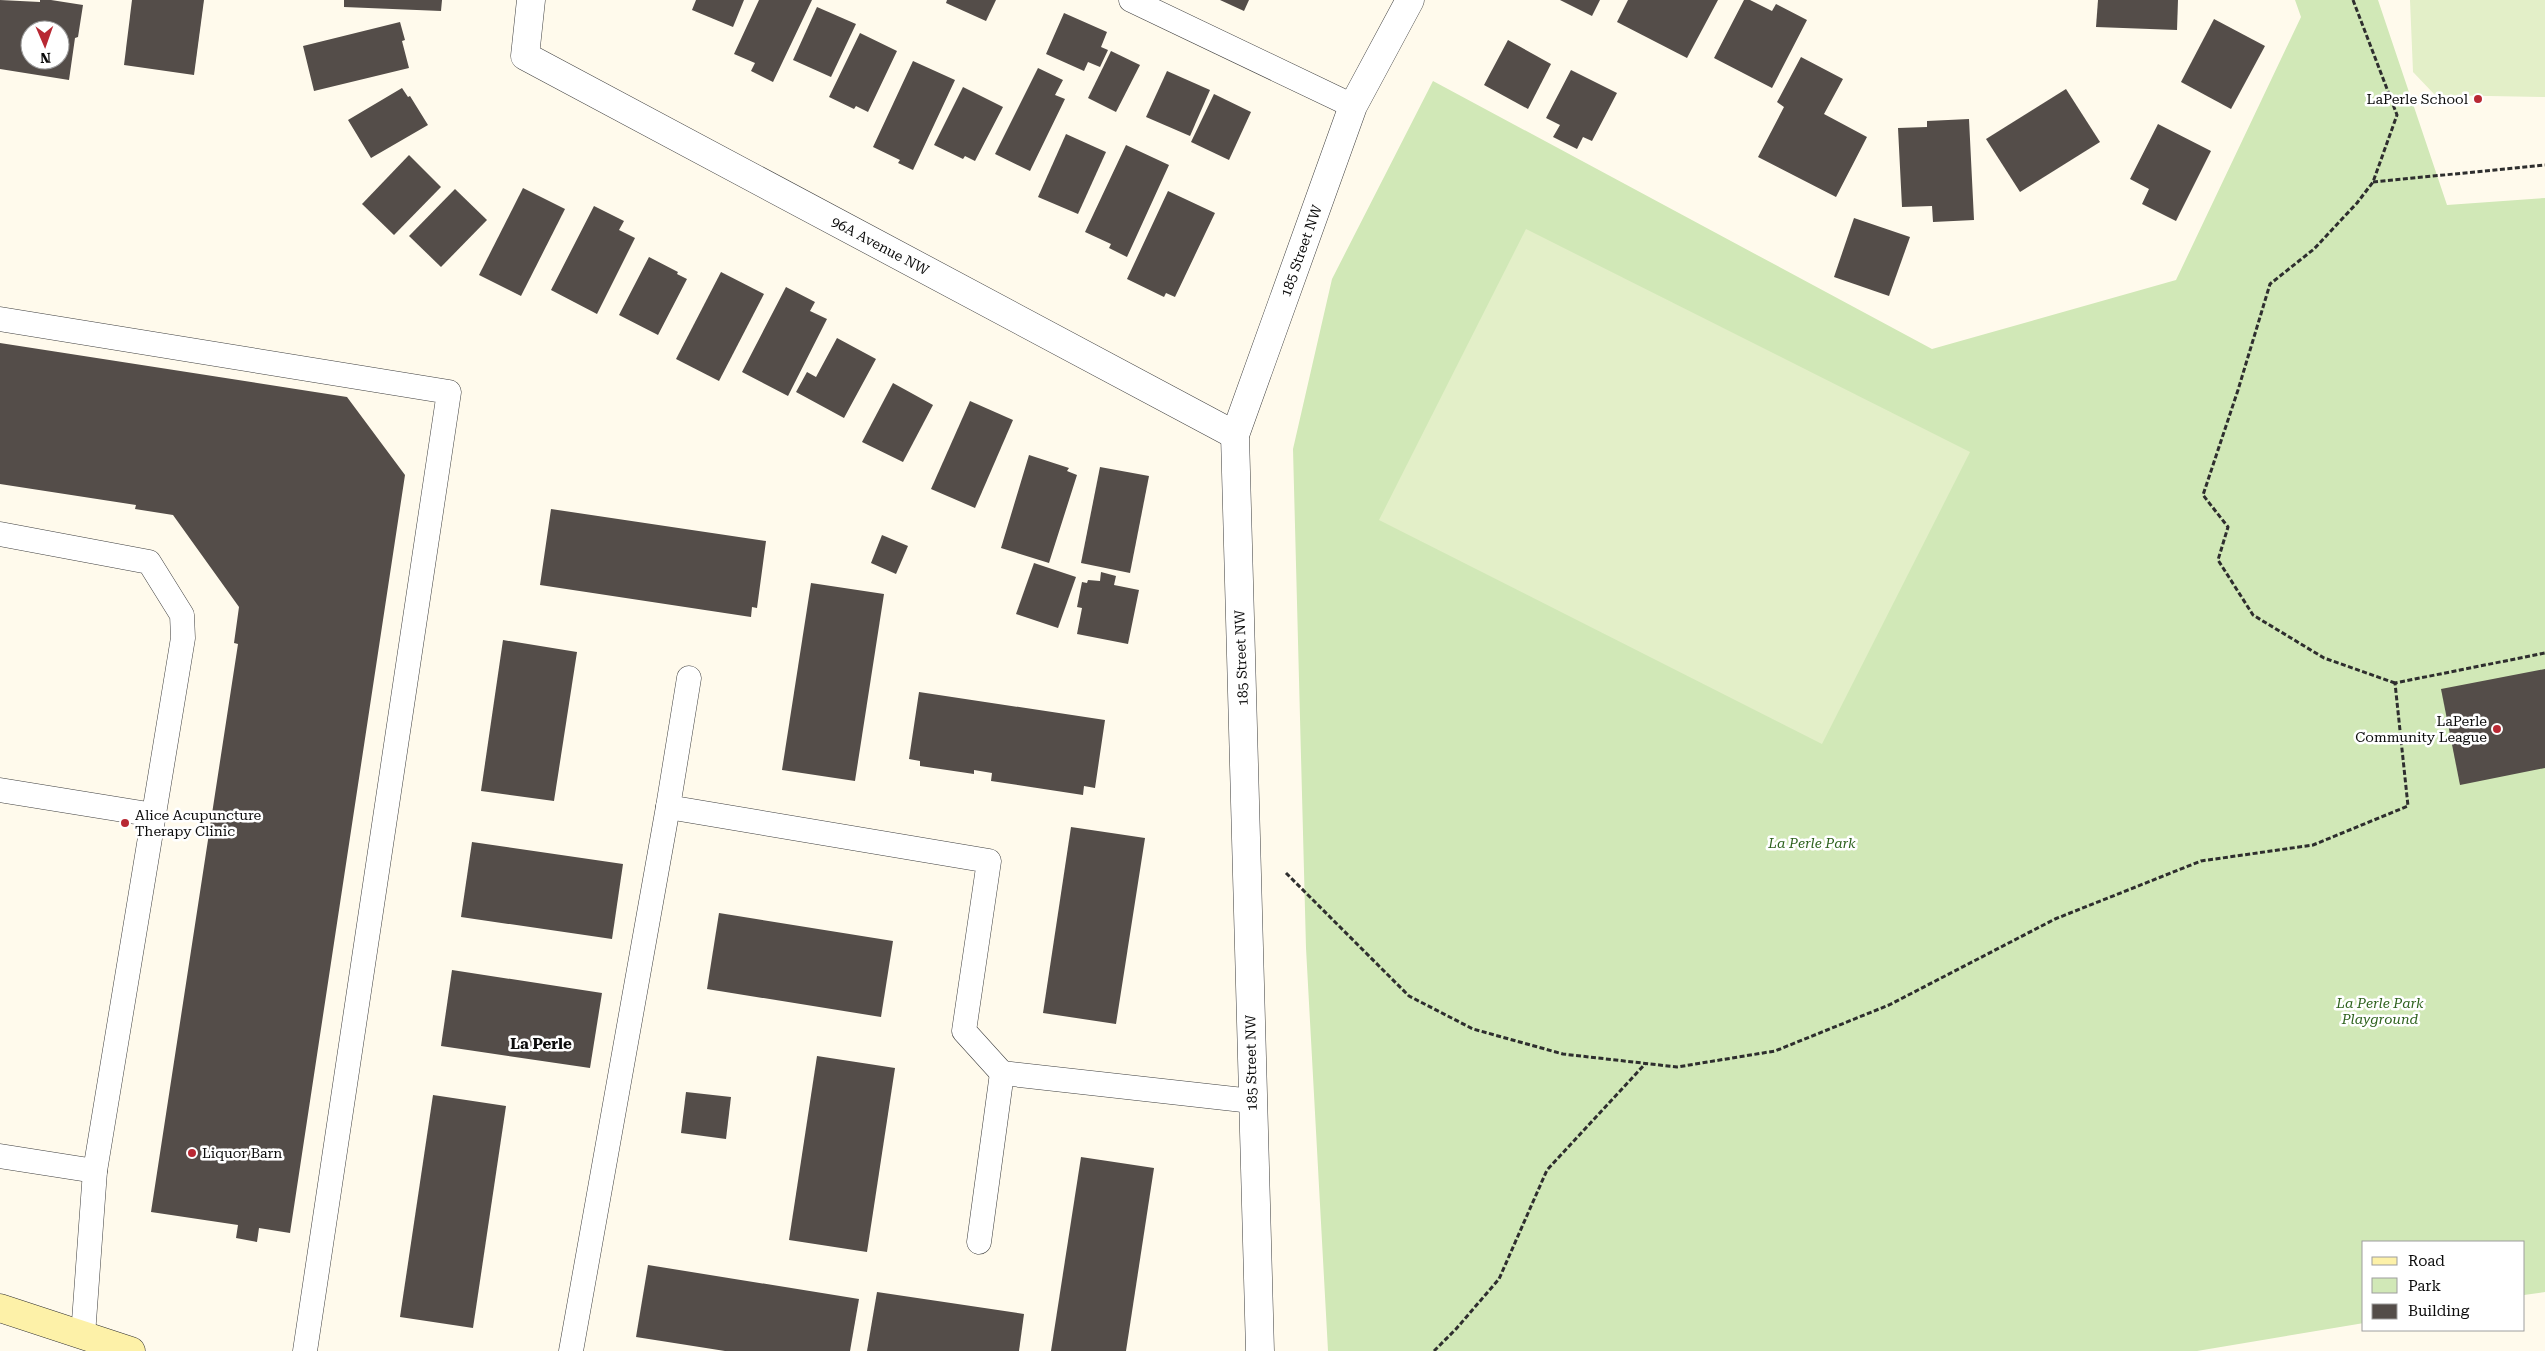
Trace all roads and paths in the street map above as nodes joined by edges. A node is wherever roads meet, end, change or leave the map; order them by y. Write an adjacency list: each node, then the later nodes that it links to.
1 (532, 0): 9 (street, 96A Avenue NW)
2 (1131, 0): 5 (lane)
3 (1410, 0): 5 (street, 185 Street NW)
4 (2353, 0): 7 (path)
5 (1353, 106): 9 (street, 185 Street NW)
6 (2545, 165): 7 (path)
7 (2373, 182): 13 (path)
8 (0, 319): 27 (lane)
9 (1235, 435): 17 (street, 185 Street NW)
10 (0, 534): 16 (lane)
11 (2545, 653): 13 (path)
12 (689, 678): 15 (lane)
13 (2395, 683): 18 (path)
14 (0, 790): 16 (lane)
15 (668, 807): 19 (lane); 28 (lane)
16 (154, 815): 22 (lane)
17 (1246, 832): 18 (path); 20 (street, 185 Street NW)
18 (1645, 1063): 30 (path)
19 (1002, 1073): 20 (lane); 23 (lane)
20 (1252, 1101): 29 (street, 185 Street NW)
21 (0, 1156): 22 (lane)
22 (95, 1171): 25 (lane)
23 (979, 1242)
24 (0, 1308): 25 (street)
25 (83, 1336): 26 (street)
26 (131, 1351)
27 (304, 1351)
28 (571, 1351)
29 (1260, 1351)
30 (1434, 1351)

